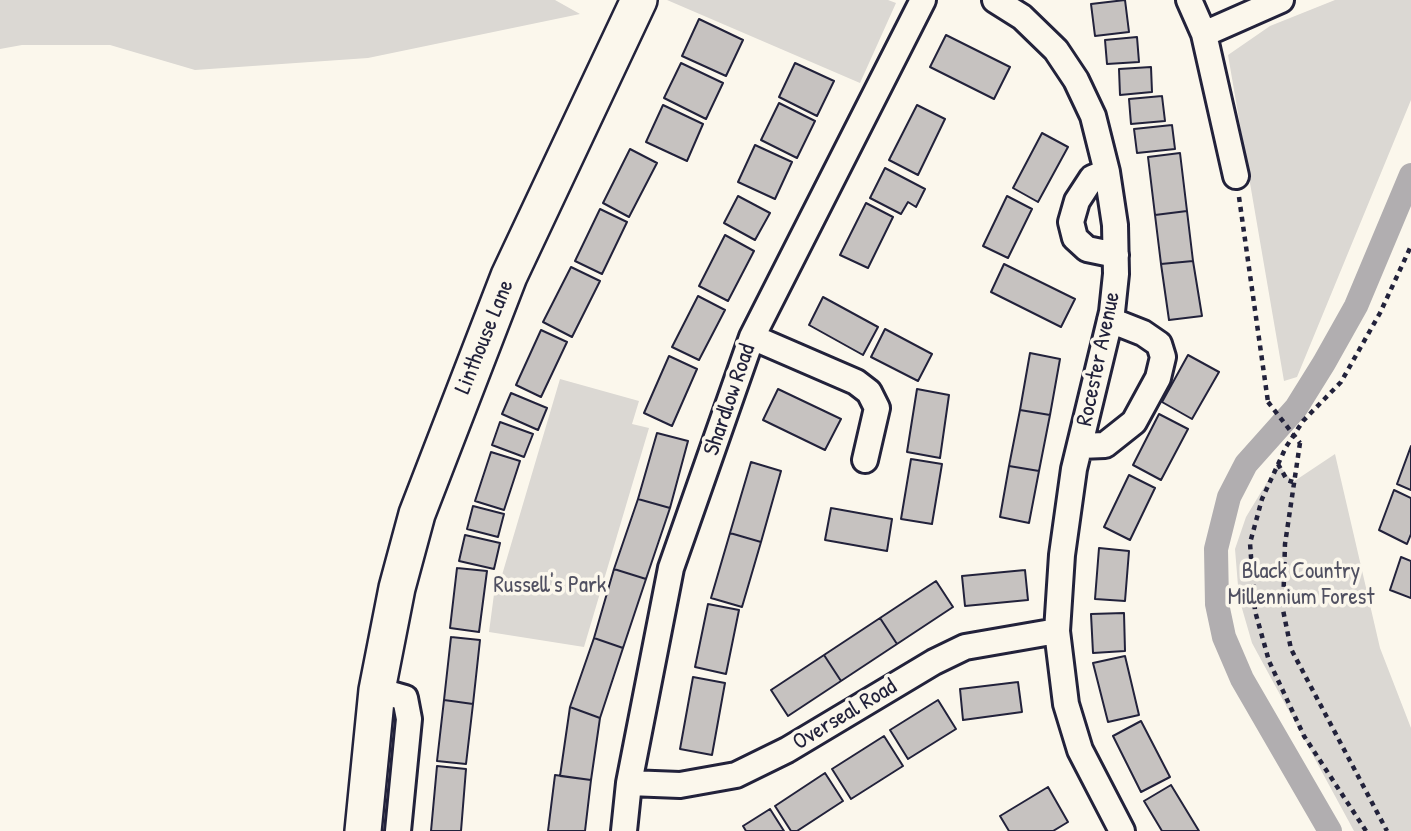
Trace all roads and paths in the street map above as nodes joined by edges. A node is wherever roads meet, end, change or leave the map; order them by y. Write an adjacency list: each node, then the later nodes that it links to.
1 (923, 0): 12 (street, Shardlow Road)
2 (995, 0): 7 (street, Rocester Avenue)
3 (1189, 0): 6 (street)
4 (1281, 0): 6 (street)
5 (628, 4): 18 (street, Linthouse Lane)
6 (1204, 34): 8 (street)
7 (1107, 172): 10 (street, Rocester Avenue); 10 (street)
8 (1236, 176): 16 (path, bridge)
9 (1411, 246): 15 (path)
10 (1116, 255): 11 (street, Rocester Avenue)
11 (1110, 320): 13 (street, Rocester Avenue); 13 (street)
12 (752, 337): 14 (street); 19 (street, Shardlow Road)
13 (1080, 446): 17 (street, Rocester Avenue)
14 (865, 460)
15 (1278, 464): 16 (path); 24 (path)
16 (1293, 482): 25 (path)
17 (1057, 631): 19 (street, Overseal Road); 23 (street, Rocester Avenue)
18 (377, 690): 20 (street, Linthouse Lane); 21 (street)
19 (629, 783): 22 (street, Shardlow Road)
20 (363, 831)
21 (398, 831)
22 (624, 831)
23 (1122, 831)
24 (1366, 831)
25 (1387, 831)

